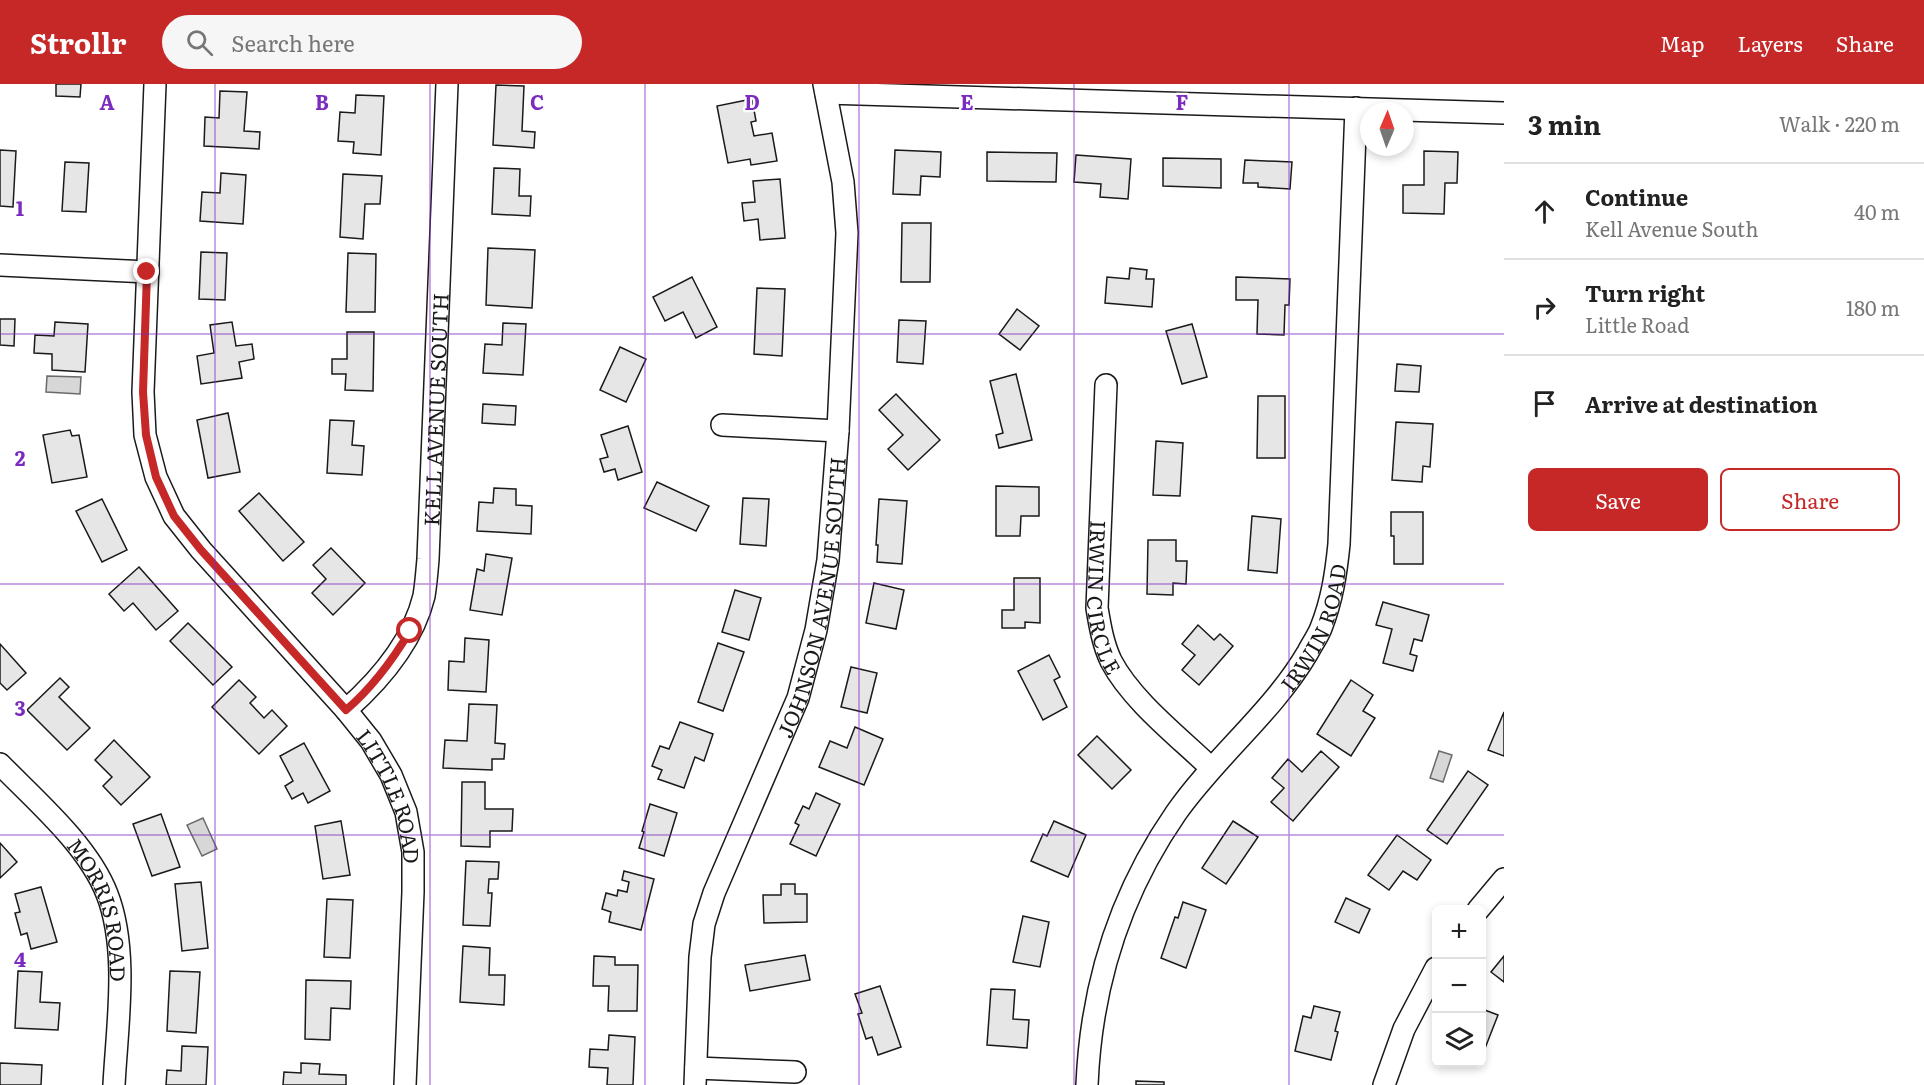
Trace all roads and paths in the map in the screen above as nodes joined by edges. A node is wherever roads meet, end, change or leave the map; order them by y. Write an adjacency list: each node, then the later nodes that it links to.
1 (155, 84): 7 (street, LITTLE ROAD)
2 (447, 84): 11 (street, KELL AVENUE SOUTH)
3 (825, 89): 4 (street); 10 (street, JOHNSON AVENUE SOUTH)
4 (1356, 108): 5 (street); 13 (street, IRWIN ROAD)
5 (1504, 113)
6 (0, 265): 7 (street)
7 (147, 272): 11 (street, LITTLE ROAD)
8 (1106, 386): 13 (street, IRWIN CIRCLE)
9 (722, 425): 10 (street)
10 (838, 431): 18 (street, JOHNSON AVENUE SOUTH)
11 (346, 710): 20 (street, LITTLE ROAD)
12 (0, 764): 19 (street, MORRIS ROAD)
13 (1211, 768): 21 (street, IRWIN ROAD)
14 (1504, 879): 15 (street)
15 (1481, 905)
16 (1432, 977): 22 (street)
17 (795, 1072): 18 (street)
18 (696, 1077)
19 (114, 1085)
20 (405, 1085)
21 (1087, 1085)
22 (1384, 1085)

